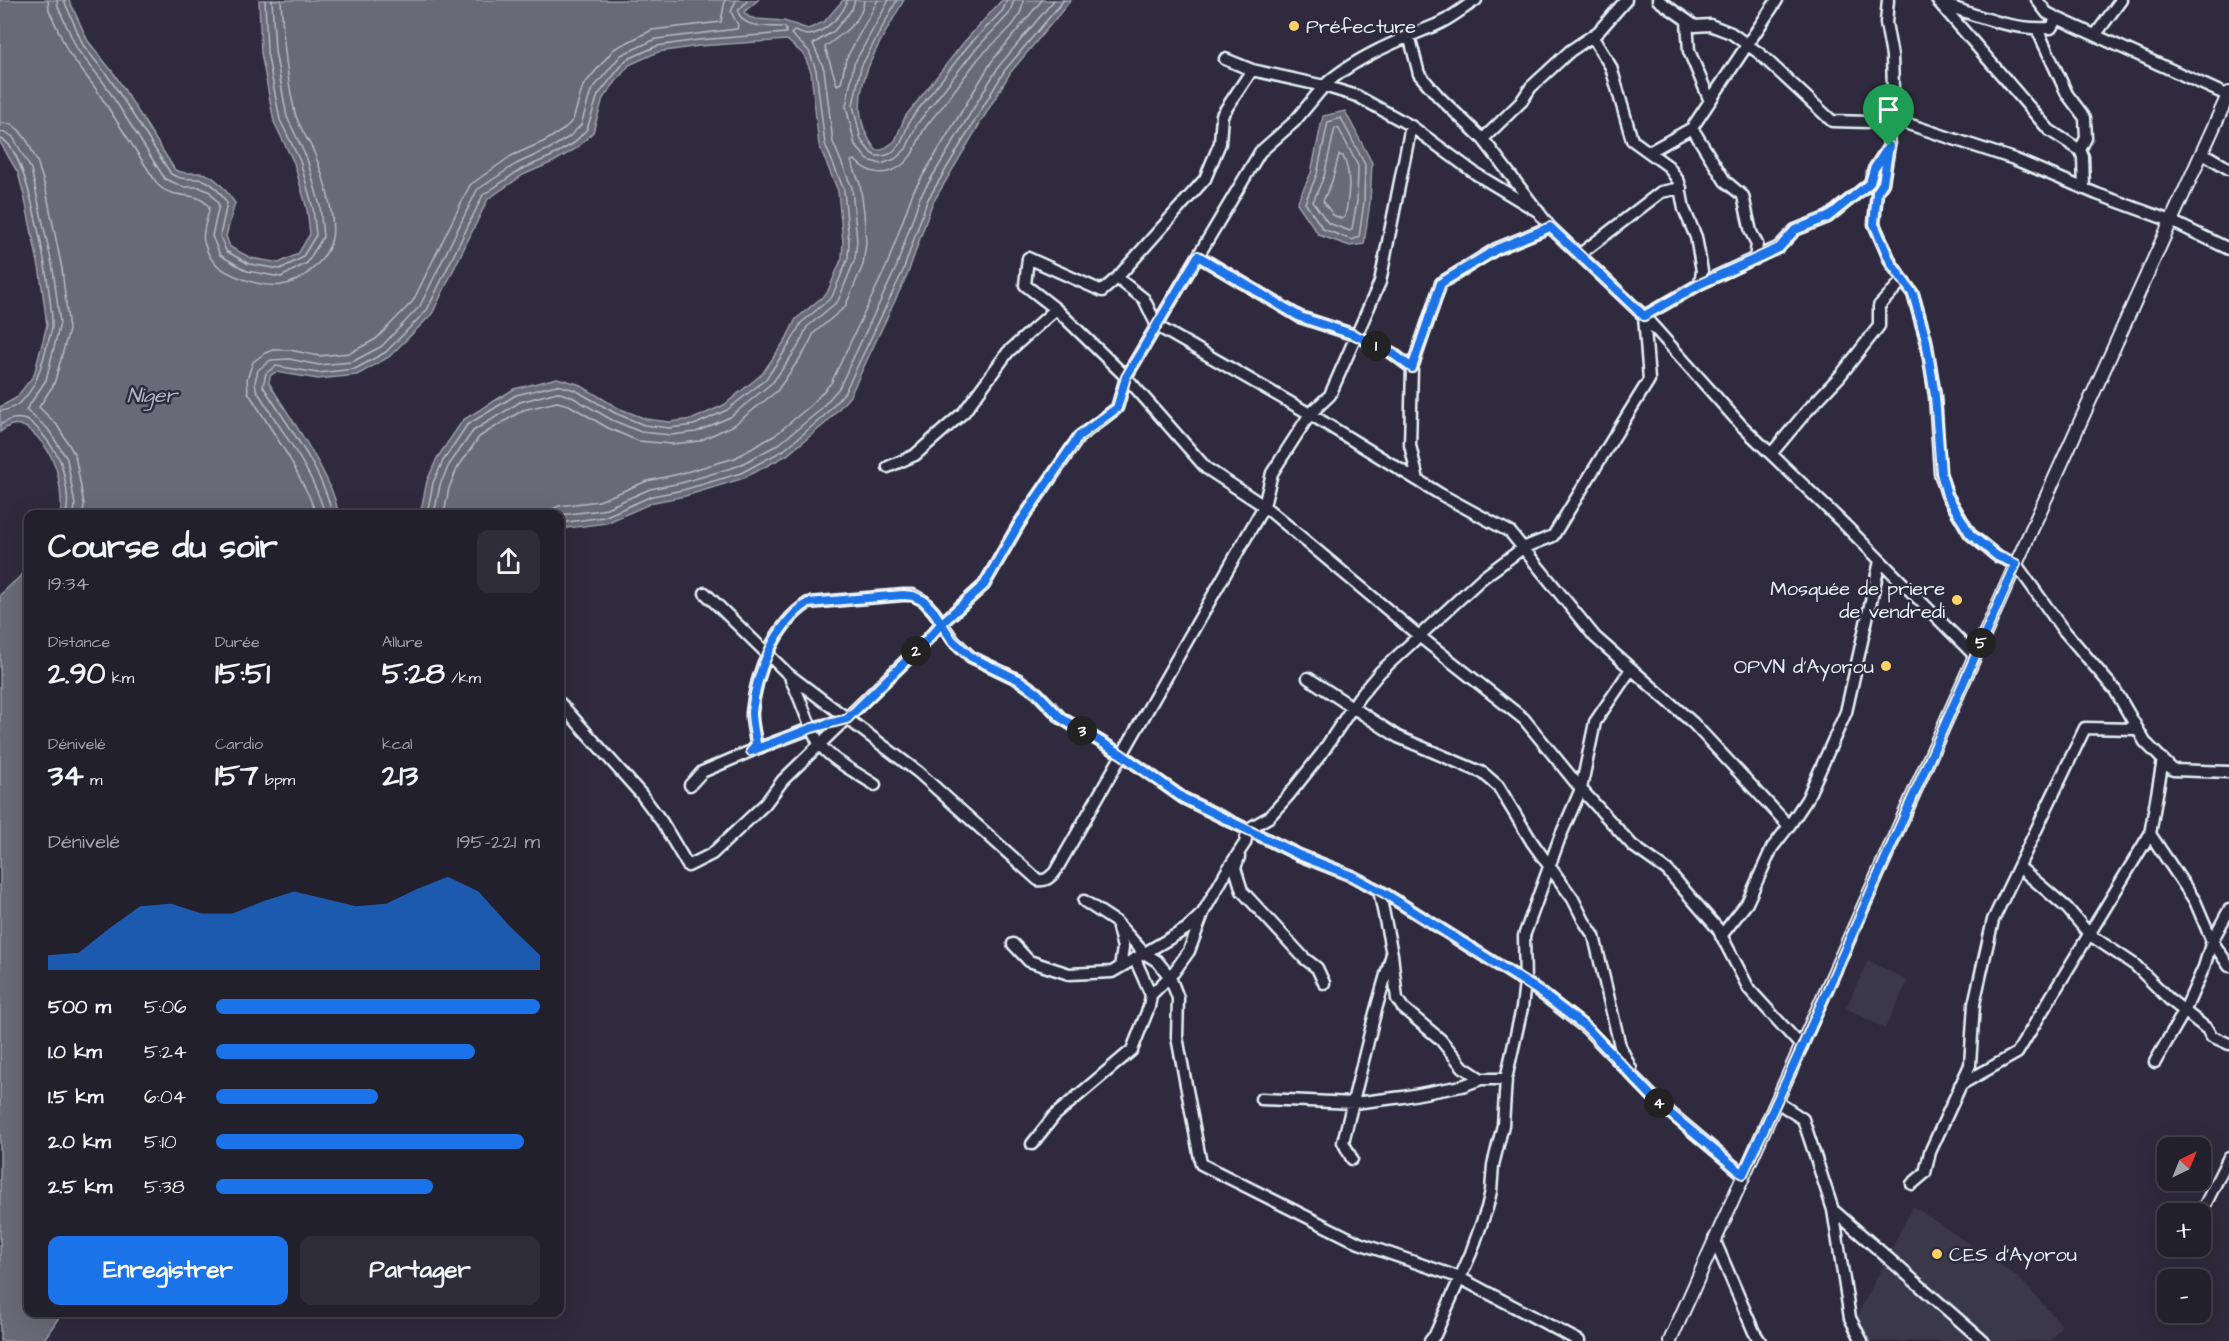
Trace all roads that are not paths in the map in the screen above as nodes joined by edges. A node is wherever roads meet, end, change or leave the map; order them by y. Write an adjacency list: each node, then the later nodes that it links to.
1 (1476, 0): 13 (street)
2 (1626, 0): 14 (street)
3 (1658, 0): 10 (street)
4 (1777, 0): 15 (street)
5 (1888, 0): 21 (street)
6 (2037, 0): 9 (street)
7 (2121, 0): 12 (street)
8 (1938, 1): 11 (street); 26 (street)
9 (2057, 18): 11 (street); 12 (street)
10 (1688, 21): 15 (street); 20 (street)
11 (2037, 29): 26 (street)
12 (2096, 34): 19 (street)
13 (1409, 35): 18 (street); 24 (street)
14 (1592, 36): 24 (street); 27 (street)
15 (1747, 44): 20 (street); 21 (street)
16 (1226, 59): 17 (street)
17 (1252, 70): 18 (street); 39 (street)
18 (1324, 86): 22 (street); 37 (street)
19 (2229, 95): 28 (main road)
20 (1710, 101): 23 (street)
21 (1887, 121): 25 (street); 31 (street)
22 (1411, 126): 32 (street); 45 (street)
23 (1692, 128): 27 (street); 38 (street)
24 (1484, 139): 32 (street)
25 (1889, 146): 38 (street); 40 (street)
26 (2080, 150): 31 (street)
27 (1649, 152): 30 (street)
28 (2203, 153): 29 (street); 33 (main road)
29 (2229, 169)
30 (1681, 188): 36 (street); 41 (street)
31 (2084, 189): 33 (street)
32 (1539, 212): 34 (street)
33 (2171, 221): 35 (street); 55 (main road)
34 (1550, 227): 36 (street); 46 (street)
35 (2229, 249)
36 (1579, 255): 43 (street)
37 (1198, 256): 44 (street); 45 (street)
38 (1755, 259): 41 (street)
39 (1117, 278): 42 (street); 44 (street)
40 (1903, 280): 49 (street); 55 (street)
41 (1700, 284): 43 (street)
42 (1056, 309): 47 (street); 50 (street)
43 (1644, 316): 49 (street); 53 (street)
44 (1157, 326): 47 (street); 48 (street)
45 (1355, 335): 46 (street); 48 (street)
46 (1412, 368): 51 (street)
47 (1126, 377): 52 (street); 57 (street)
48 (1310, 414): 51 (street); 52 (street)
49 (1771, 454): 54 (street)
50 (888, 466)
51 (1418, 480): 53 (street)
52 (1264, 506): 58 (street); 71 (street)
53 (1523, 548): 58 (street); 61 (street)
54 (1880, 561): 60 (street); 77 (street)
55 (2016, 564): 60 (main road); 68 (street)
56 (705, 593): 59 (street)
57 (942, 623): 59 (street); 66 (street); 71 (street)
58 (1419, 636): 65 (street); 76 (street)
59 (768, 653): 62 (street); 70 (street)
60 (1975, 656): 102 (main road)
61 (1631, 669): 76 (street); 77 (street)
62 (788, 674): 66 (street); 67 (street)
63 (1308, 678): 65 (street)
64 (564, 707): 69 (street)
65 (1351, 708): 78 (street); 81 (street)
66 (847, 719): 67 (street); 69 (street); 71 (street)
67 (812, 728): 69 (street); 70 (street)
68 (2138, 729): 72 (street); 82 (street)
69 (820, 745): 75 (street)
70 (751, 751): 74 (street)
71 (1121, 754): 78 (street)
72 (2163, 760): 73 (street); 79 (street)
73 (2229, 772)
74 (690, 785)
75 (874, 785)
76 (1581, 789): 81 (street); 89 (street)
77 (1790, 826): 89 (street)
78 (1248, 830): 80 (street); 83 (street)
79 (2150, 834): 88 (street); 90 (street)
80 (1245, 843): 86 (street); 98 (street)
81 (1549, 866): 97 (street); 104 (street)
82 (2019, 867): 88 (street); 107 (street)
83 (1380, 890): 92 (street); 97 (street)
84 (1084, 902): 87 (street)
85 (2229, 910): 90 (street)
86 (1204, 911): 93 (street); 96 (street)
87 (1116, 922): 93 (street); 95 (street)
88 (2090, 935): 100 (street); 107 (street)
89 (1721, 936): 102 (street)
90 (2212, 941): 94 (street); 100 (street)
91 (1013, 944): 95 (street)
92 (1392, 954): 105 (street); 109 (street)
93 (1140, 956): 95 (street); 96 (street); 99 (street)
94 (2229, 966)
95 (1120, 967)
96 (1170, 977): 99 (street); 119 (street)
97 (1525, 982): 104 (street); 106 (street)
98 (1324, 983)
99 (1151, 995): 111 (street)
100 (2185, 1010): 101 (street); 103 (street)
101 (2229, 1044)
102 (1802, 1047): 110 (main road)
103 (2155, 1062)
104 (1634, 1078): 114 (street)
105 (1481, 1079): 106 (street); 109 (street)
106 (1506, 1079): 119 (street)
107 (1960, 1085): 115 (street)
108 (1261, 1099): 109 (street)
109 (1354, 1102): 113 (street)
110 (1777, 1102): 114 (main road); 117 (street)
111 (1032, 1144)
112 (2229, 1157): 116 (street)
113 (1352, 1159)
114 (1743, 1174): 118 (main road)
115 (1912, 1184)
116 (2206, 1203)
117 (1833, 1209): 124 (street); 125 (street)
118 (1714, 1239): 122 (main road); 123 (street)
119 (1460, 1278): 120 (street); 121 (street)
120 (1430, 1341)
121 (1579, 1341)
122 (1670, 1341)
123 (1760, 1341)
124 (1862, 1341)
125 (1983, 1341)

